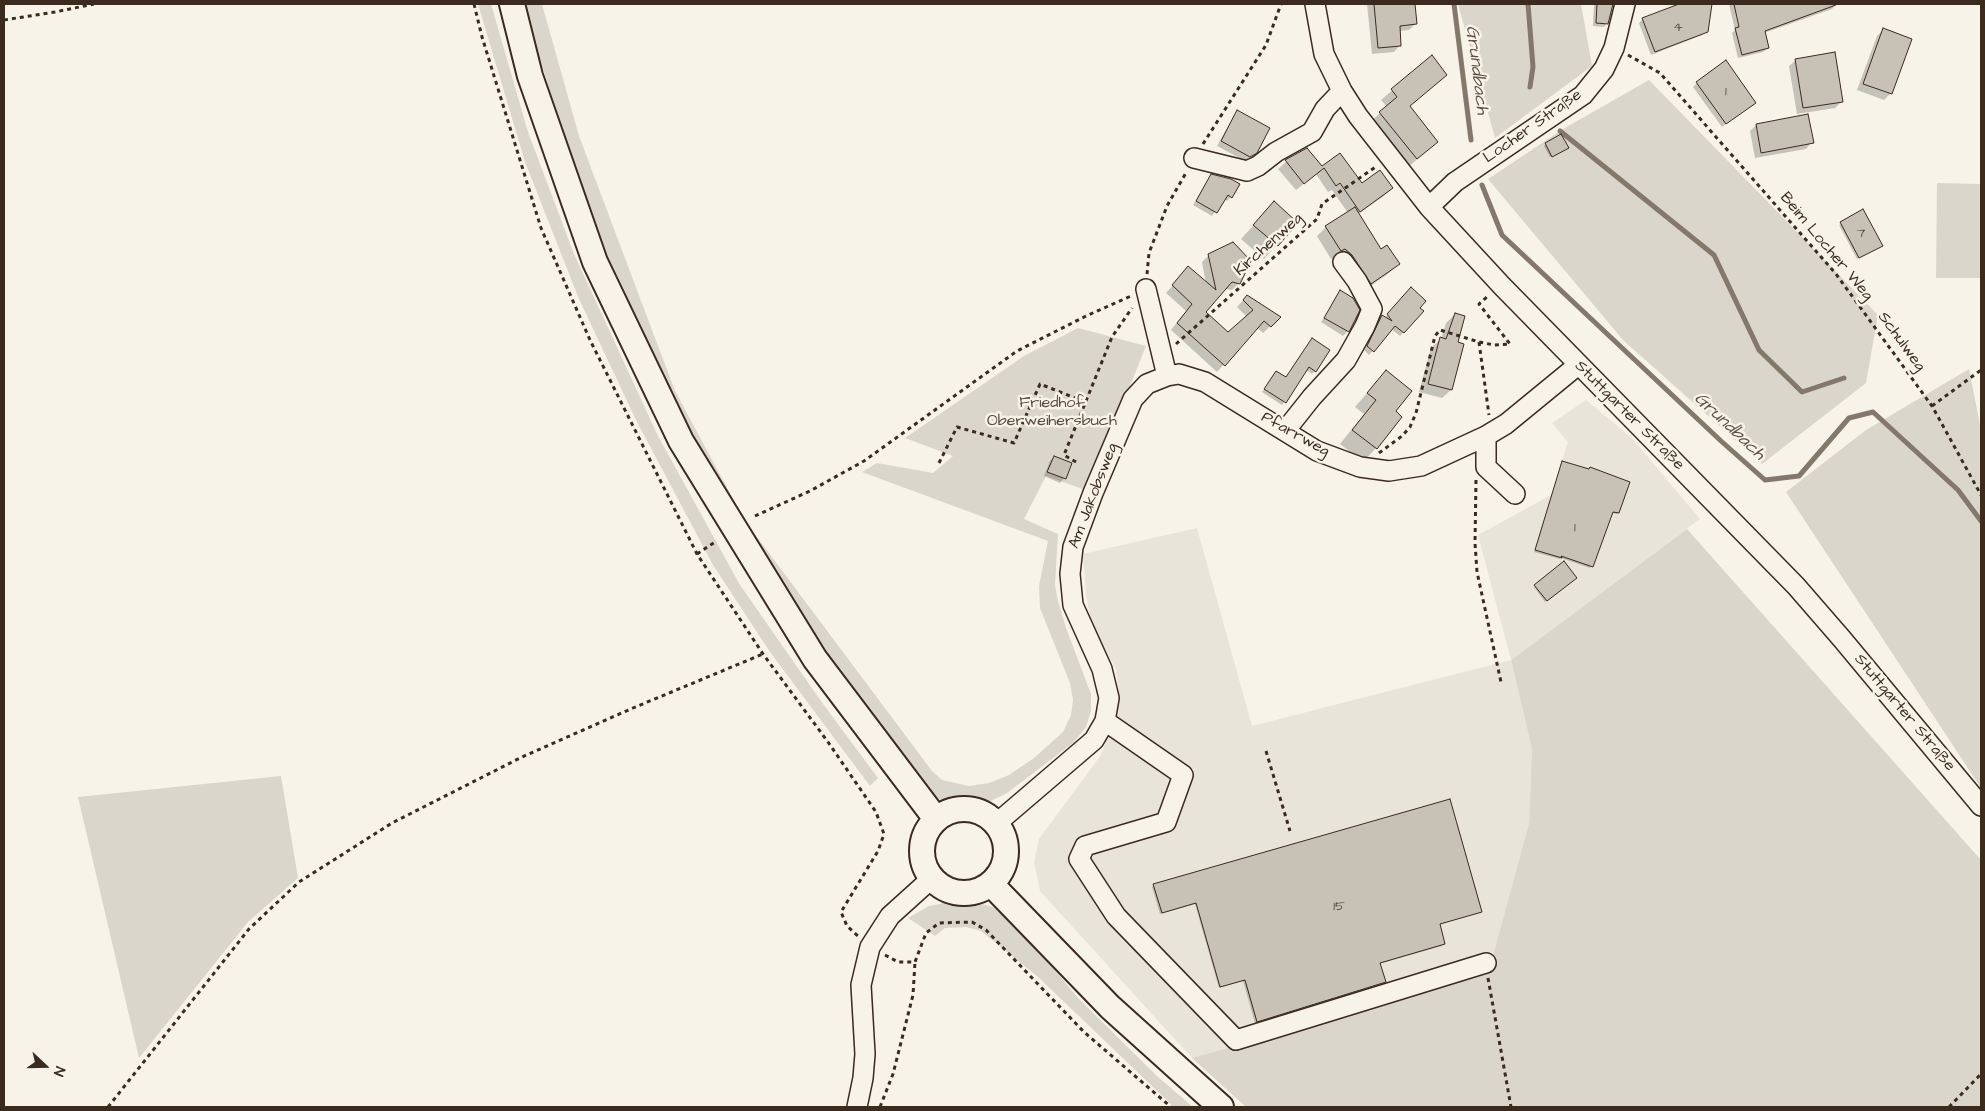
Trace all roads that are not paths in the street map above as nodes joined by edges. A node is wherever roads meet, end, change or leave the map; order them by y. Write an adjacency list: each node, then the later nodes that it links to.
1 (512, 4): 16 (main road)
2 (1315, 4): 4 (street, Stuttgarter Straße)
3 (1625, 4): 6 (street, Locher Straße)
4 (1342, 90): 5 (street); 6 (street, Stuttgarter Straße)
5 (1194, 158)
6 (1429, 207): 9 (street, Stuttgarter Straße)
7 (1343, 262): 11 (street)
8 (1146, 289): 10 (street)
9 (1578, 365): 12 (street, Pfarrweg); 15 (street, Stuttgarter Straße)
10 (1167, 376): 11 (street, Pfarrweg); 14 (street, Am Jakobsweg)
11 (1285, 431): 12 (street, Pfarrweg)
12 (1489, 435): 13 (street)
13 (1515, 494)
14 (1105, 722): 17 (street, Am Jakobsweg); 20 (street)
15 (1981, 806)
16 (936, 819): 17 (main road); 18 (main road)
17 (997, 823): 19 (main road)
18 (931, 879): 19 (main road); 21 (street)
19 (991, 884): 22 (main road)
20 (1486, 963)
21 (857, 1107)
22 (1221, 1107)

